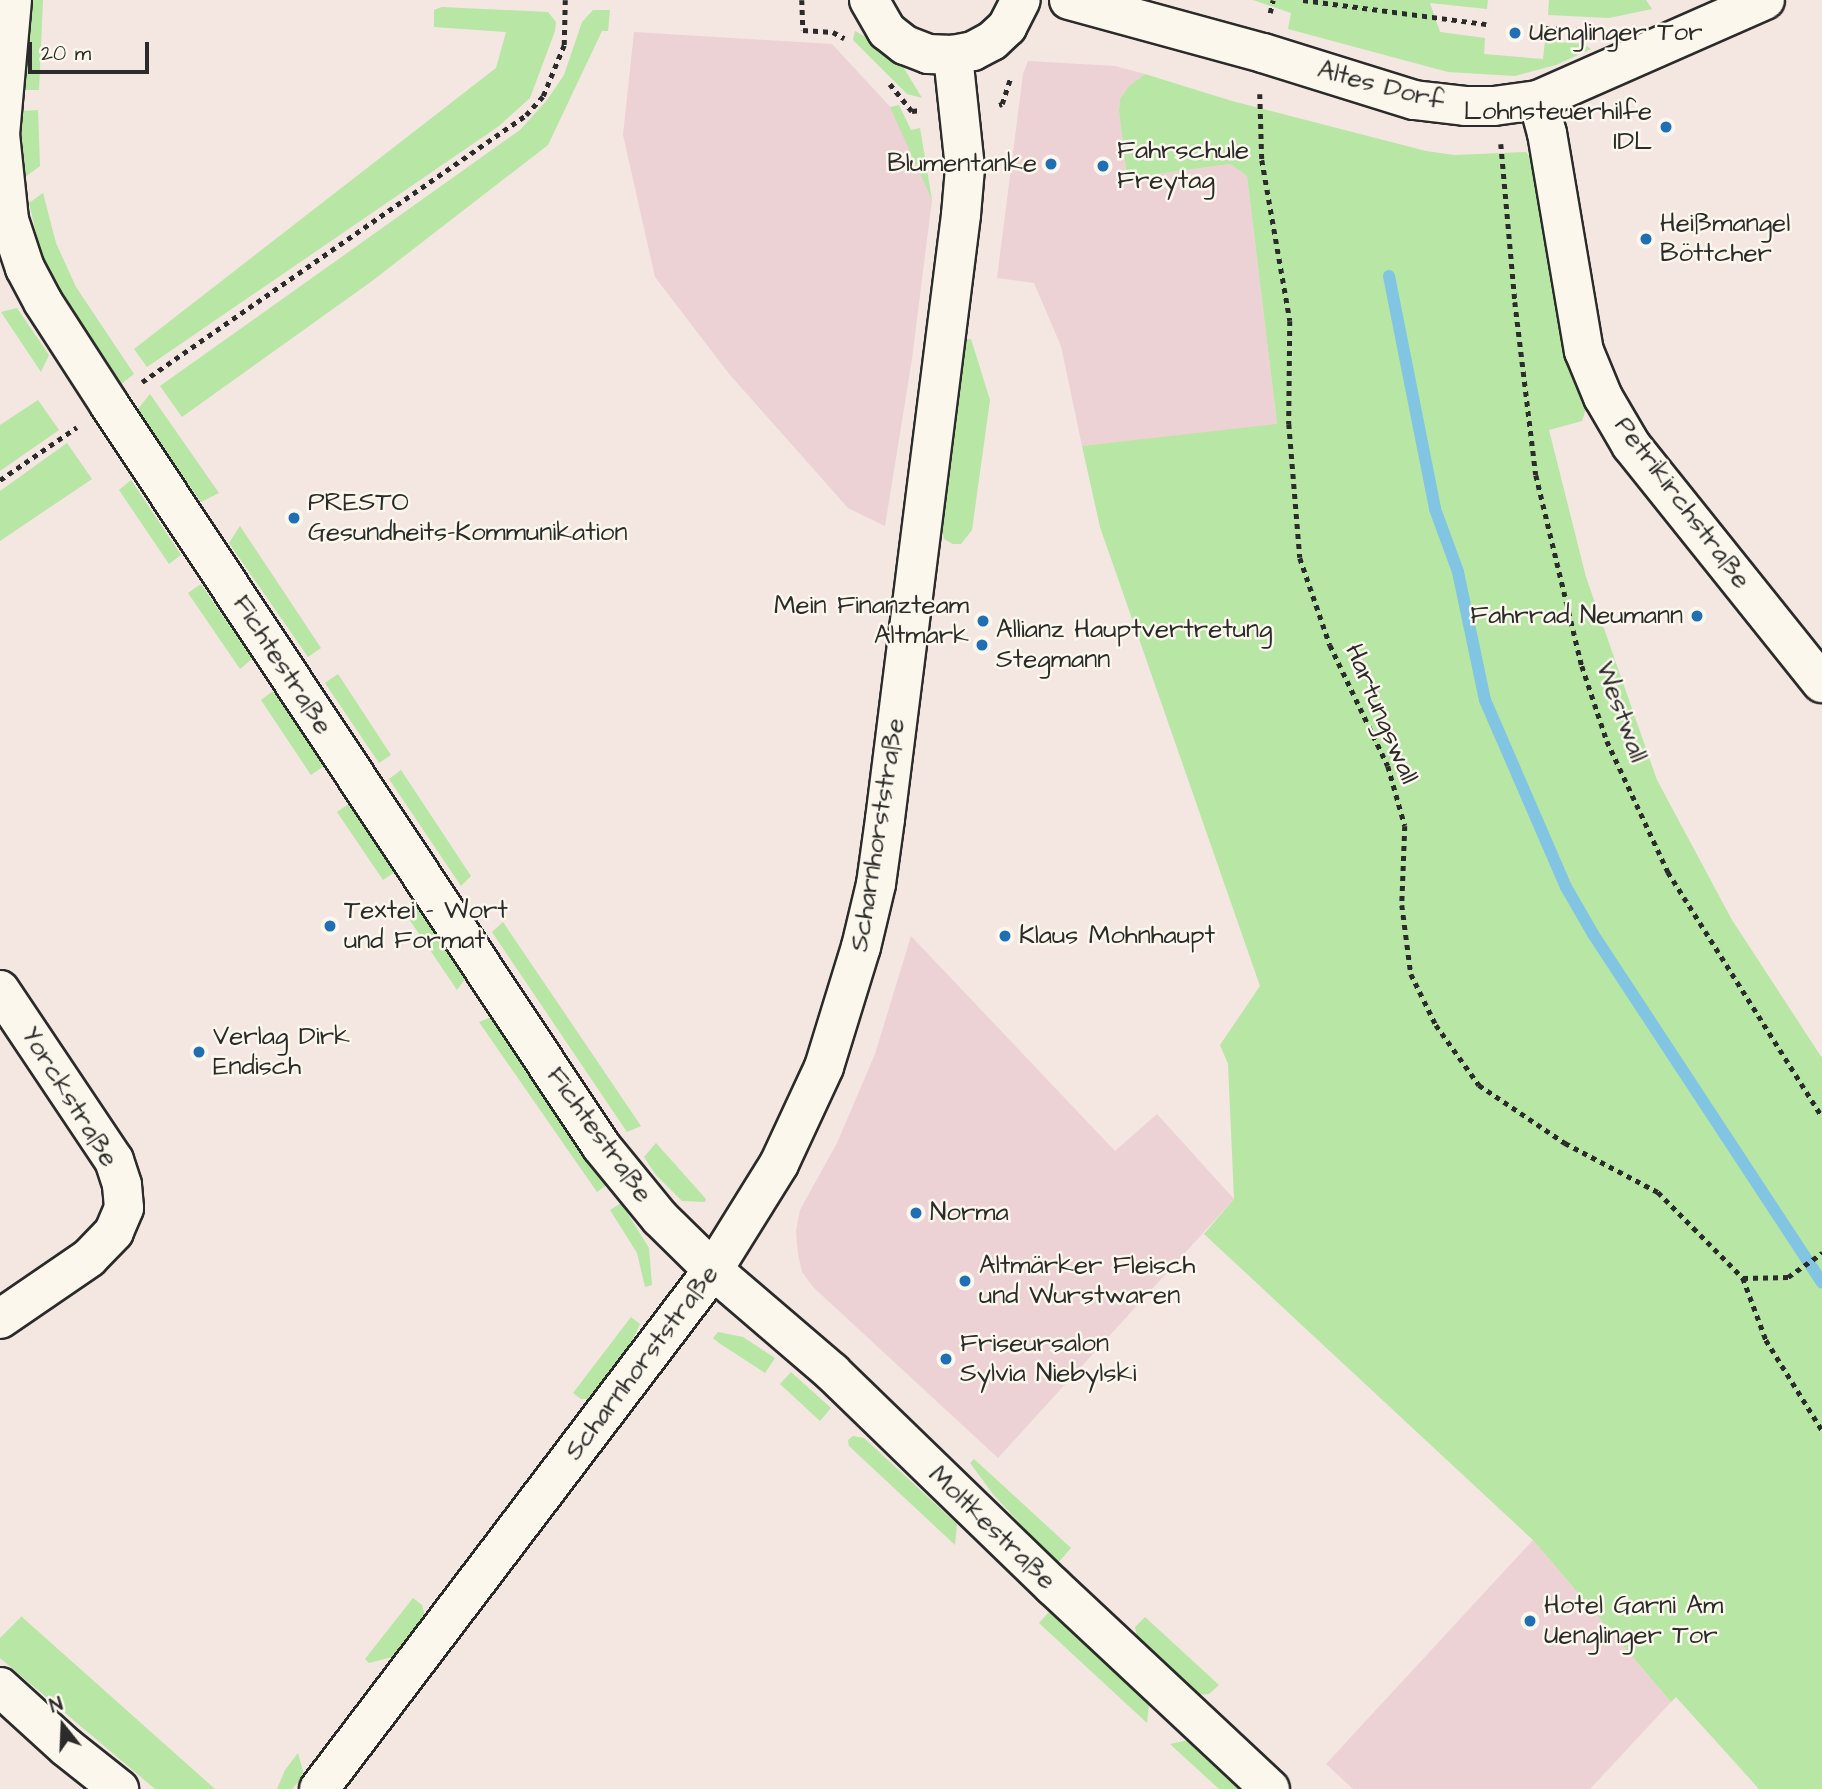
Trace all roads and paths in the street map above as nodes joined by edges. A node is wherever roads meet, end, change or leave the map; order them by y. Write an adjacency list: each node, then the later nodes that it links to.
1 (12, 0): 18 (street, Fichtestraße)
2 (565, 0): 13 (path)
3 (869, 0): 10 (street)
4 (1021, 0): 10 (street)
5 (1069, 0): 9 (street, Altes Dorf)
6 (1303, 0): 8 (path)
7 (1765, 0): 11 (street, Altes Dorf)
8 (1486, 24)
9 (1263, 53): 12 (street, Altes Dorf); 19 (path, Hartungswall)
10 (953, 55): 18 (street, Scharnhorststraße)
11 (1538, 100): 12 (street, Altes Dorf); 14 (street, Petrikirchstraße)
12 (1494, 106): 16 (path, Westwall)
13 (162, 368)
14 (1822, 682)
15 (0, 989): 20 (street, Yorckstraße)
16 (1822, 1117)
17 (1822, 1253): 19 (path)
18 (713, 1270): 24 (street, Scharnhorststraße); 25 (street, Moltkestraße)
19 (1743, 1278): 21 (path, Hartungswall)
20 (0, 1319)
21 (1822, 1430)
22 (0, 1687): 23 (street)
23 (119, 1789)
24 (319, 1789)
25 (1270, 1789)

